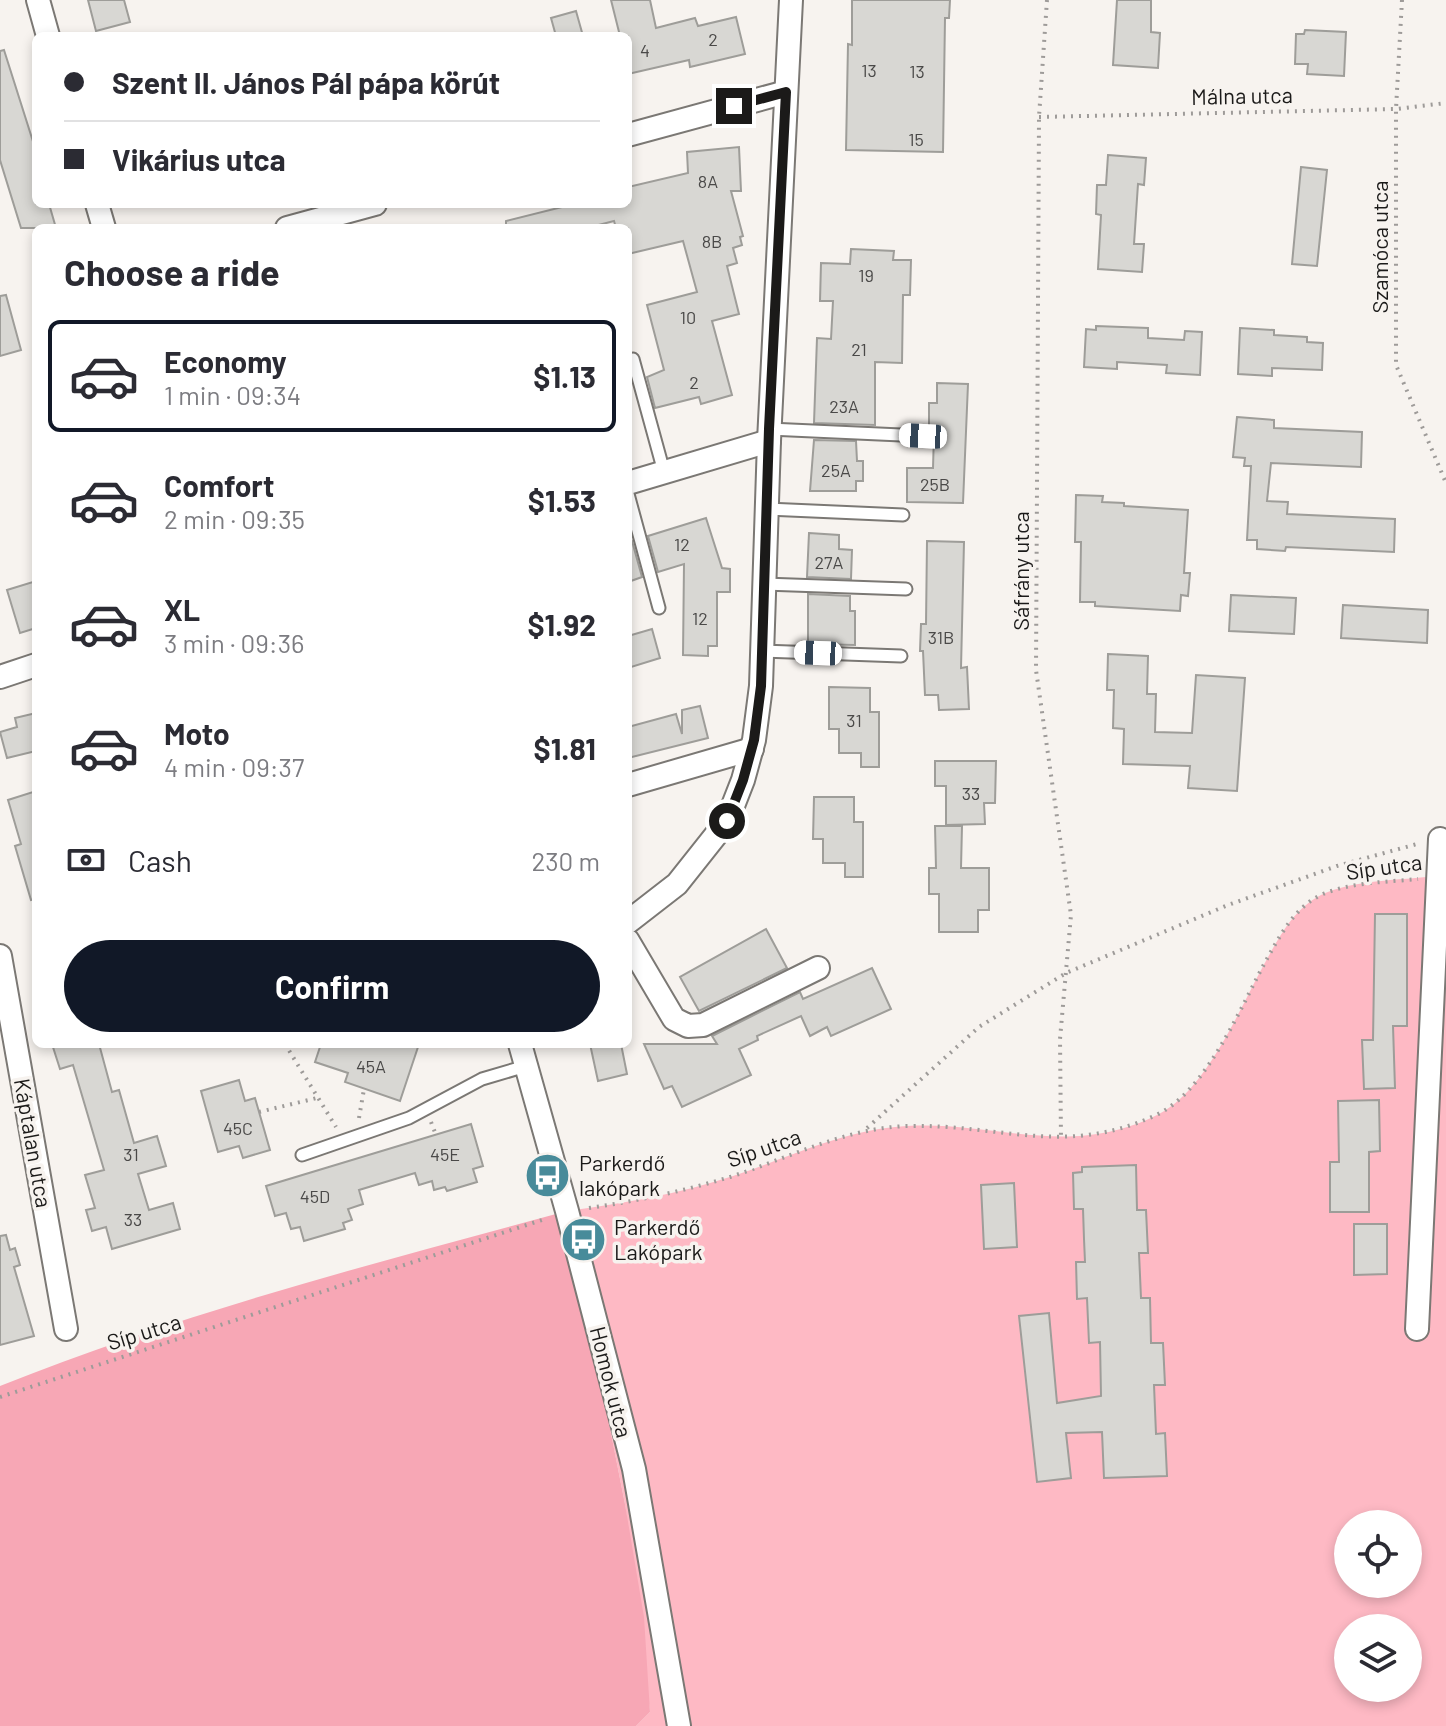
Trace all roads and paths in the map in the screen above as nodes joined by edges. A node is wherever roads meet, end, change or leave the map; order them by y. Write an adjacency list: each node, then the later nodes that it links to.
1 (38, 0): 5 (street)
2 (791, 0): 6 (street)
3 (1047, 0): 9 (path, Sáfrány utca)
4 (1402, 0): 8 (path, Szamóca utca)
5 (47, 32)
6 (786, 92): 10 (street); 14 (street)
7 (1446, 103): 8 (path, Málna utca)
8 (1396, 109): 9 (path, Málna utca); 17 (path, Szamóca utca)
9 (1039, 117): 37 (path, Sáfrány utca)
10 (632, 134)
11 (360, 208): 12 (street)
12 (302, 224)
13 (633, 359): 16 (lane)
14 (769, 435): 15 (lane); 16 (street); 20 (street)
15 (923, 436)
16 (664, 472): 18 (street)
17 (1445, 479)
18 (632, 482)
19 (632, 509): 24 (lane)
20 (767, 509): 21 (lane); 22 (street)
21 (903, 515)
22 (764, 584): 23 (lane); 25 (street)
23 (906, 589)
24 (659, 608)
25 (762, 651): 26 (lane); 29 (street)
26 (901, 656)
27 (32, 666): 28 (street)
28 (0, 677)
29 (752, 749): 30 (street); 33 (street)
30 (632, 784)
31 (1440, 839): 32 (street); 37 (path)
32 (1438, 876): 46 (path, Síp utca); 50 (street)
33 (632, 919)
34 (632, 948): 36 (street)
35 (0, 956): 49 (street, Káptalan utca)
36 (818, 968)
37 (1066, 973): 44 (path); 46 (path, Sáfrány utca)
38 (287, 1048): 42 (path)
39 (521, 1048): 40 (street, Homok utca)
40 (526, 1066): 45 (lane); 48 (street, Homok utca)
41 (364, 1089): 45 (path)
42 (317, 1098): 43 (path); 45 (path)
43 (259, 1112)
44 (865, 1130): 46 (path, Síp utca); 48 (path, Síp utca)
45 (350, 1139): 47 (lane)
46 (1061, 1139)
47 (302, 1155)
48 (567, 1211): 51 (path, Síp utca); 52 (street, Homok utca)
49 (66, 1329)
50 (1417, 1329)
51 (0, 1397)
52 (679, 1726)

